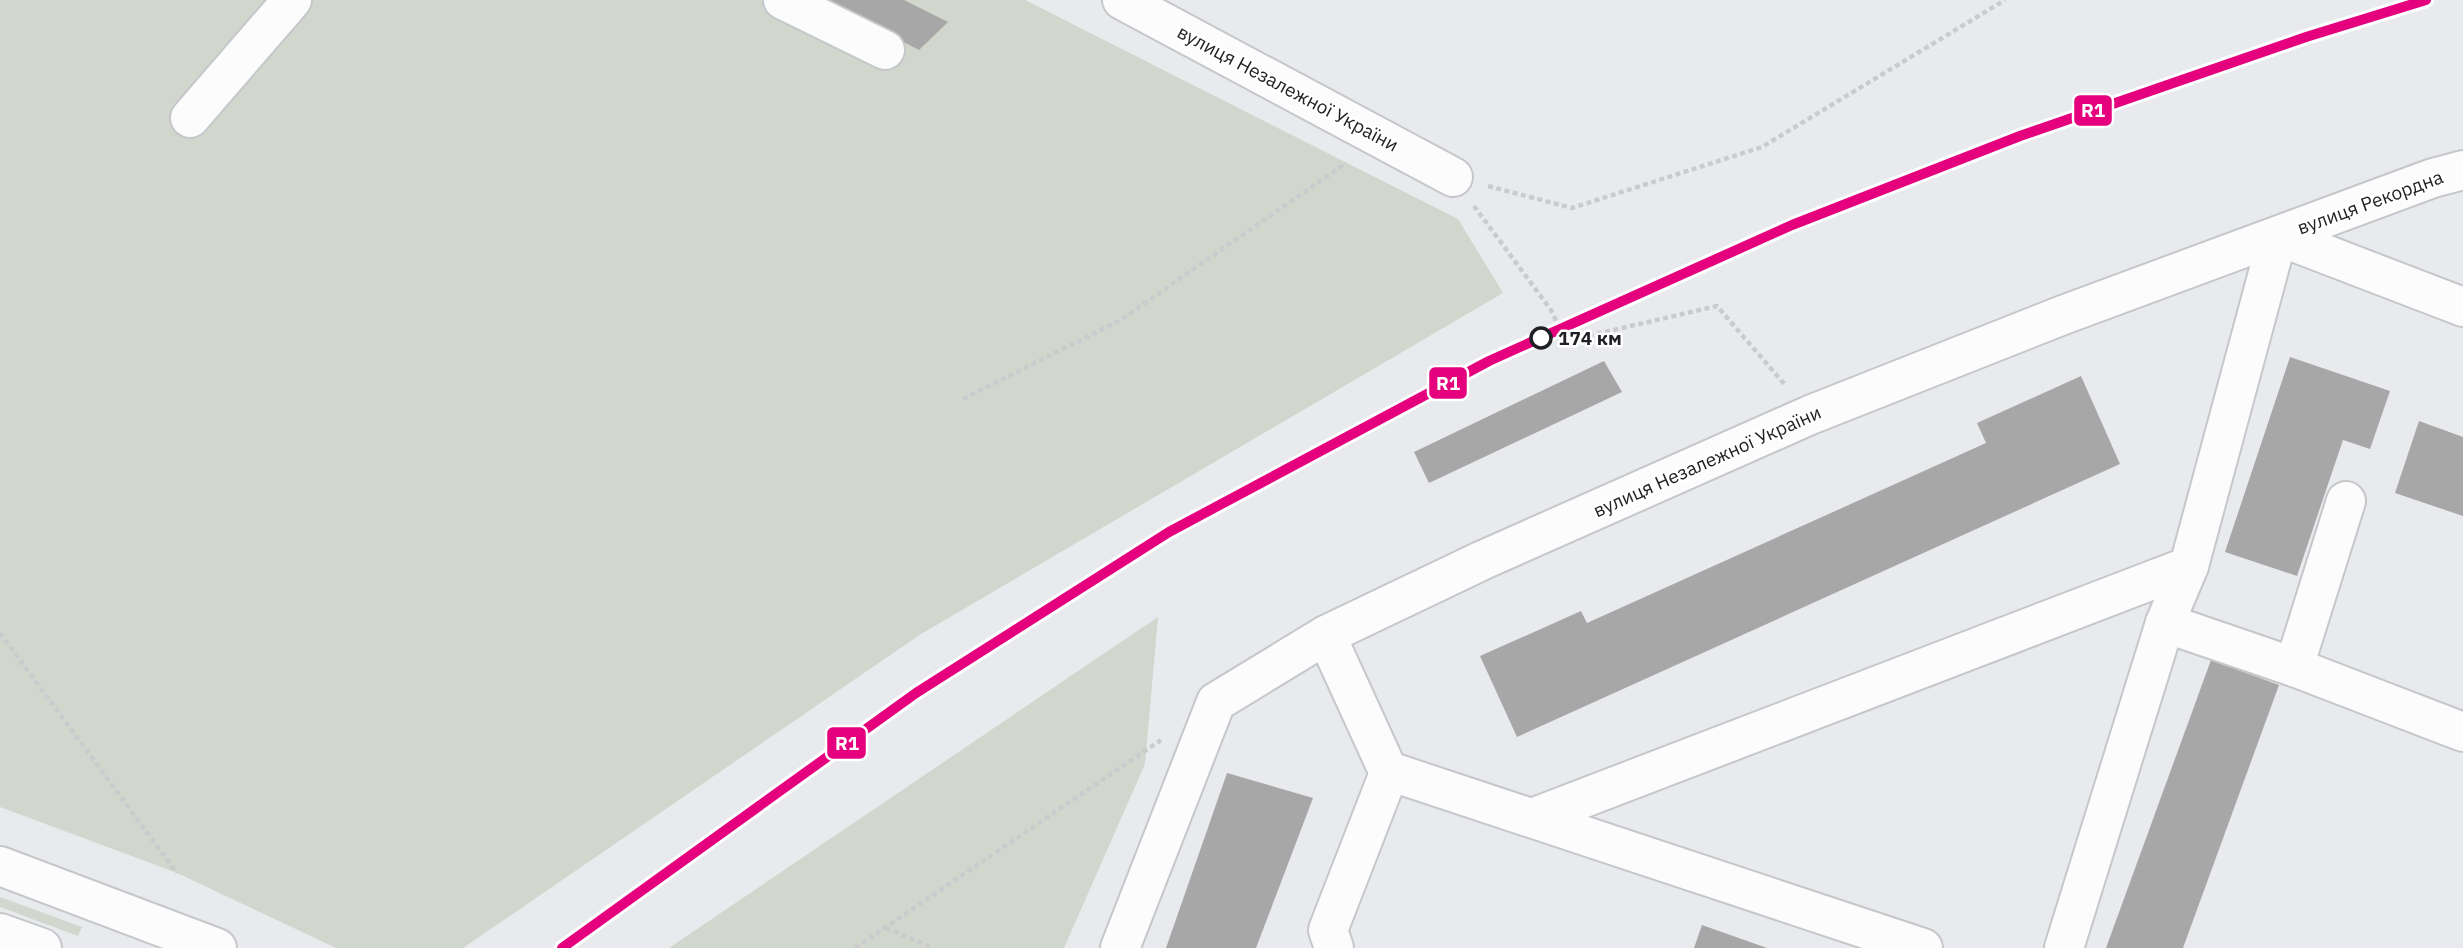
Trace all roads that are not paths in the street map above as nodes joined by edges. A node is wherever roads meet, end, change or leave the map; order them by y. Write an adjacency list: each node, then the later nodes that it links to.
1 (292, 0): 5 (street)
2 (782, 0): 4 (street)
3 (1122, 0): 7 (street, вулиця Незалежної України)
4 (885, 50)
5 (190, 118)
6 (2463, 170): 8 (street, вулиця Рекордна)
7 (1453, 177)
8 (2278, 236): 9 (street); 11 (street); 13 (street, вулиця Незалежної України)
9 (2463, 307)
10 (2346, 501): 14 (street)
11 (2189, 566): 12 (street); 17 (street)
12 (2165, 623): 14 (street); 25 (street)
13 (1326, 635): 16 (street); 22 (street, вулиця Незалежної України)
14 (2294, 667): 15 (street)
15 (2463, 732)
16 (1389, 771): 17 (street); 23 (street)
17 (1532, 818): 24 (street)
18 (0, 866): 20 (street)
19 (0, 933): 21 (street)
20 (213, 947)
21 (42, 948)
22 (1120, 948)
23 (1334, 948)
24 (1923, 948)
25 (2064, 948)

